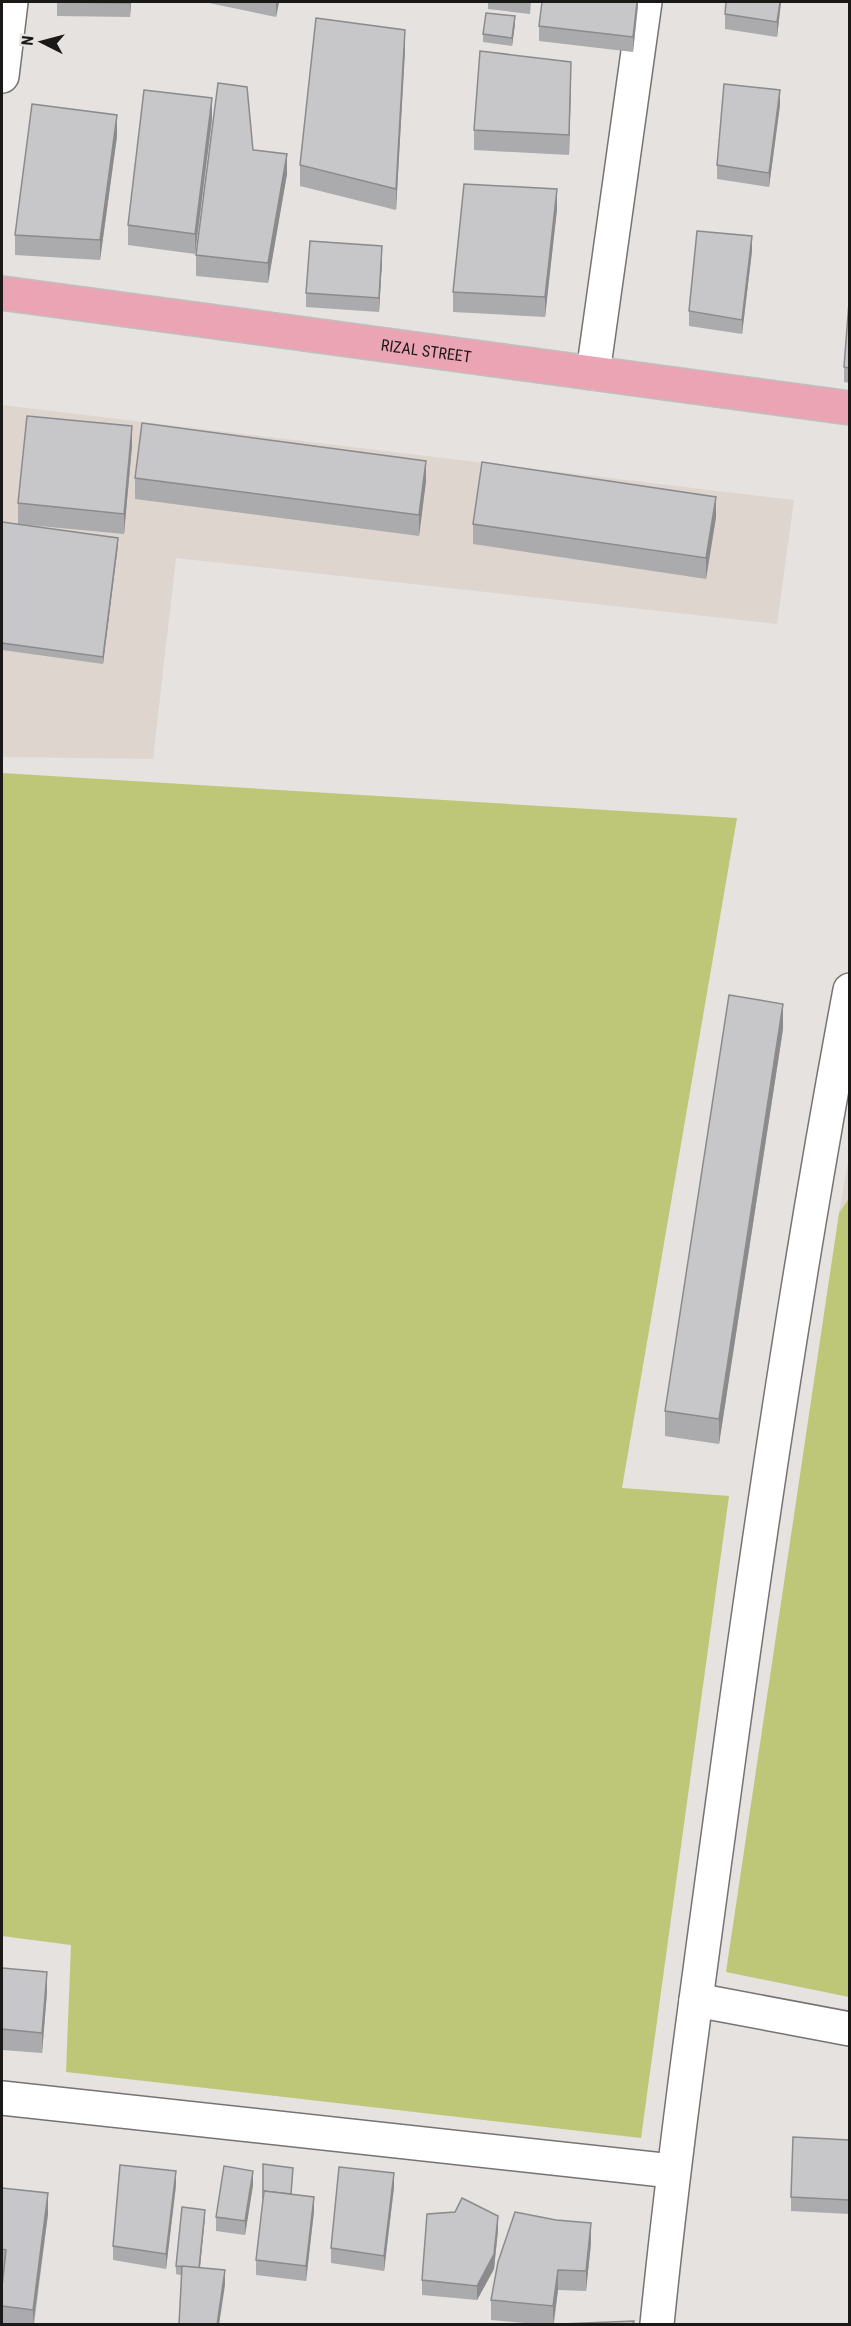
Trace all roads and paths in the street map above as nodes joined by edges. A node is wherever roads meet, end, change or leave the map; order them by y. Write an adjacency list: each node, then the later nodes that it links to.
1 (12, 2): 3 (street)
2 (645, 2): 5 (street)
3 (2, 76)
4 (2, 293): 5 (main road, RIZAL STREET)
5 (593, 373): 6 (main road, RIZAL STREET)
6 (849, 408)
7 (849, 990): 8 (street)
8 (696, 2000): 9 (street); 11 (street)
9 (849, 2029)
10 (2, 2098): 11 (street)
11 (672, 2171): 12 (street)
12 (657, 2325)

